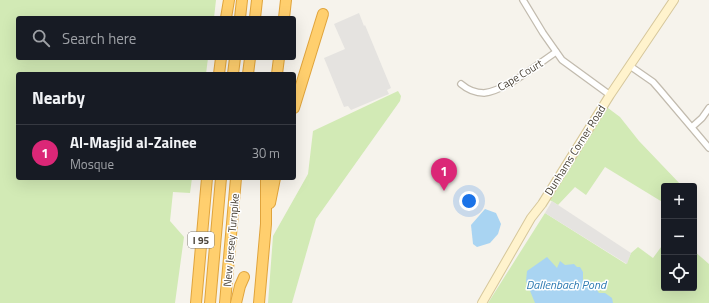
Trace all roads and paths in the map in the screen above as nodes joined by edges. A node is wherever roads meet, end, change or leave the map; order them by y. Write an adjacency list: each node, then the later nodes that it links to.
1 (229, 0): 8 (highway)
2 (242, 0): 9 (highway)
3 (257, 0): 10 (highway)
4 (286, 0): 11 (highway)
5 (523, 0): 12 (street)
6 (674, 0): 17 (street, Dunhams Corner Road)
7 (323, 14): 24 (highway)
8 (226, 16)
9 (240, 16)
10 (255, 16)
11 (284, 16)
12 (556, 52): 22 (street, Cape Court); 23 (street)
13 (221, 60): 18 (highway)
14 (235, 60): 19 (highway)
15 (250, 60): 20 (highway)
16 (279, 60): 21 (highway)
17 (630, 66): 23 (street, Dunhams Corner Road); 26 (street)
18 (219, 72)
19 (233, 72)
20 (248, 72)
21 (277, 72)
22 (461, 84)
23 (610, 95): 40 (street, Dunhams Corner Road)
24 (296, 102)
25 (709, 108): 26 (street)
26 (692, 127): 27 (street)
27 (709, 148)
28 (207, 180): 35 (highway, I 95)
29 (221, 180): 36 (highway, New Jersey Turnpike / I 95)
30 (236, 180): 37 (highway, New Jersey Turnpike / I 95)
31 (266, 180): 33 (highway)
32 (275, 180): 33 (highway)
33 (266, 224): 39 (highway)
34 (244, 277): 38 (highway)
35 (196, 303)
36 (210, 303)
37 (225, 303)
38 (236, 303)
39 (259, 303)
40 (482, 303)

